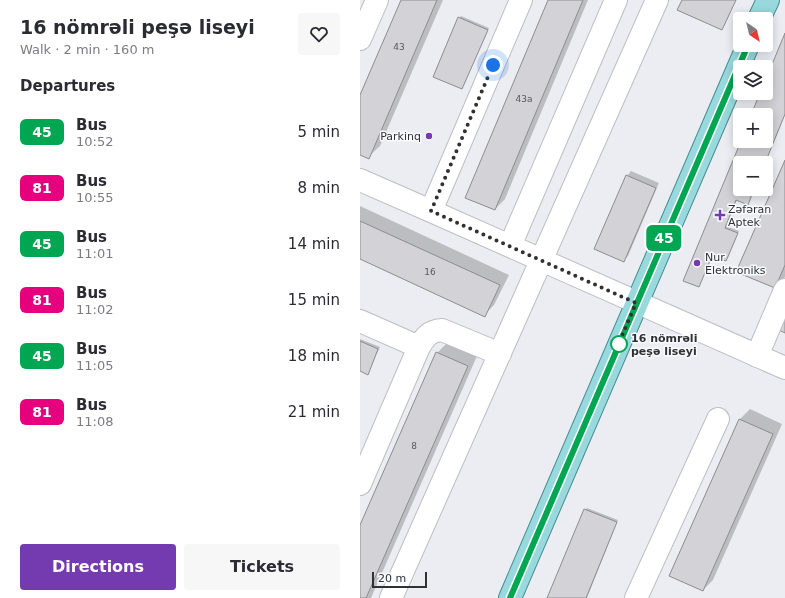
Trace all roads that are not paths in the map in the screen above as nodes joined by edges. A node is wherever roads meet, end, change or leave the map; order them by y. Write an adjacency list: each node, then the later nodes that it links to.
1 (377, 0): 7 (street)
2 (521, 0): 10 (street)
3 (616, 0): 11 (street)
4 (657, 0): 12 (street)
5 (768, 0): 6 (main road)
6 (762, 12)
7 (360, 40)
8 (745, 52): 14 (main road)
9 (360, 180): 10 (street)
10 (431, 211): 11 (street)
11 (510, 246): 12 (street)
12 (542, 261): 14 (street); 17 (street)
13 (785, 290): 18 (street)
14 (636, 303): 18 (street); 24 (main road)
15 (360, 321): 16 (street)
16 (419, 347): 17 (street); 21 (street)
17 (500, 354): 23 (street)
18 (757, 356): 19 (street)
19 (785, 368)
20 (718, 419): 25 (street)
21 (368, 442): 22 (street)
22 (360, 484)
23 (391, 598)
24 (510, 598)
25 (636, 598)

